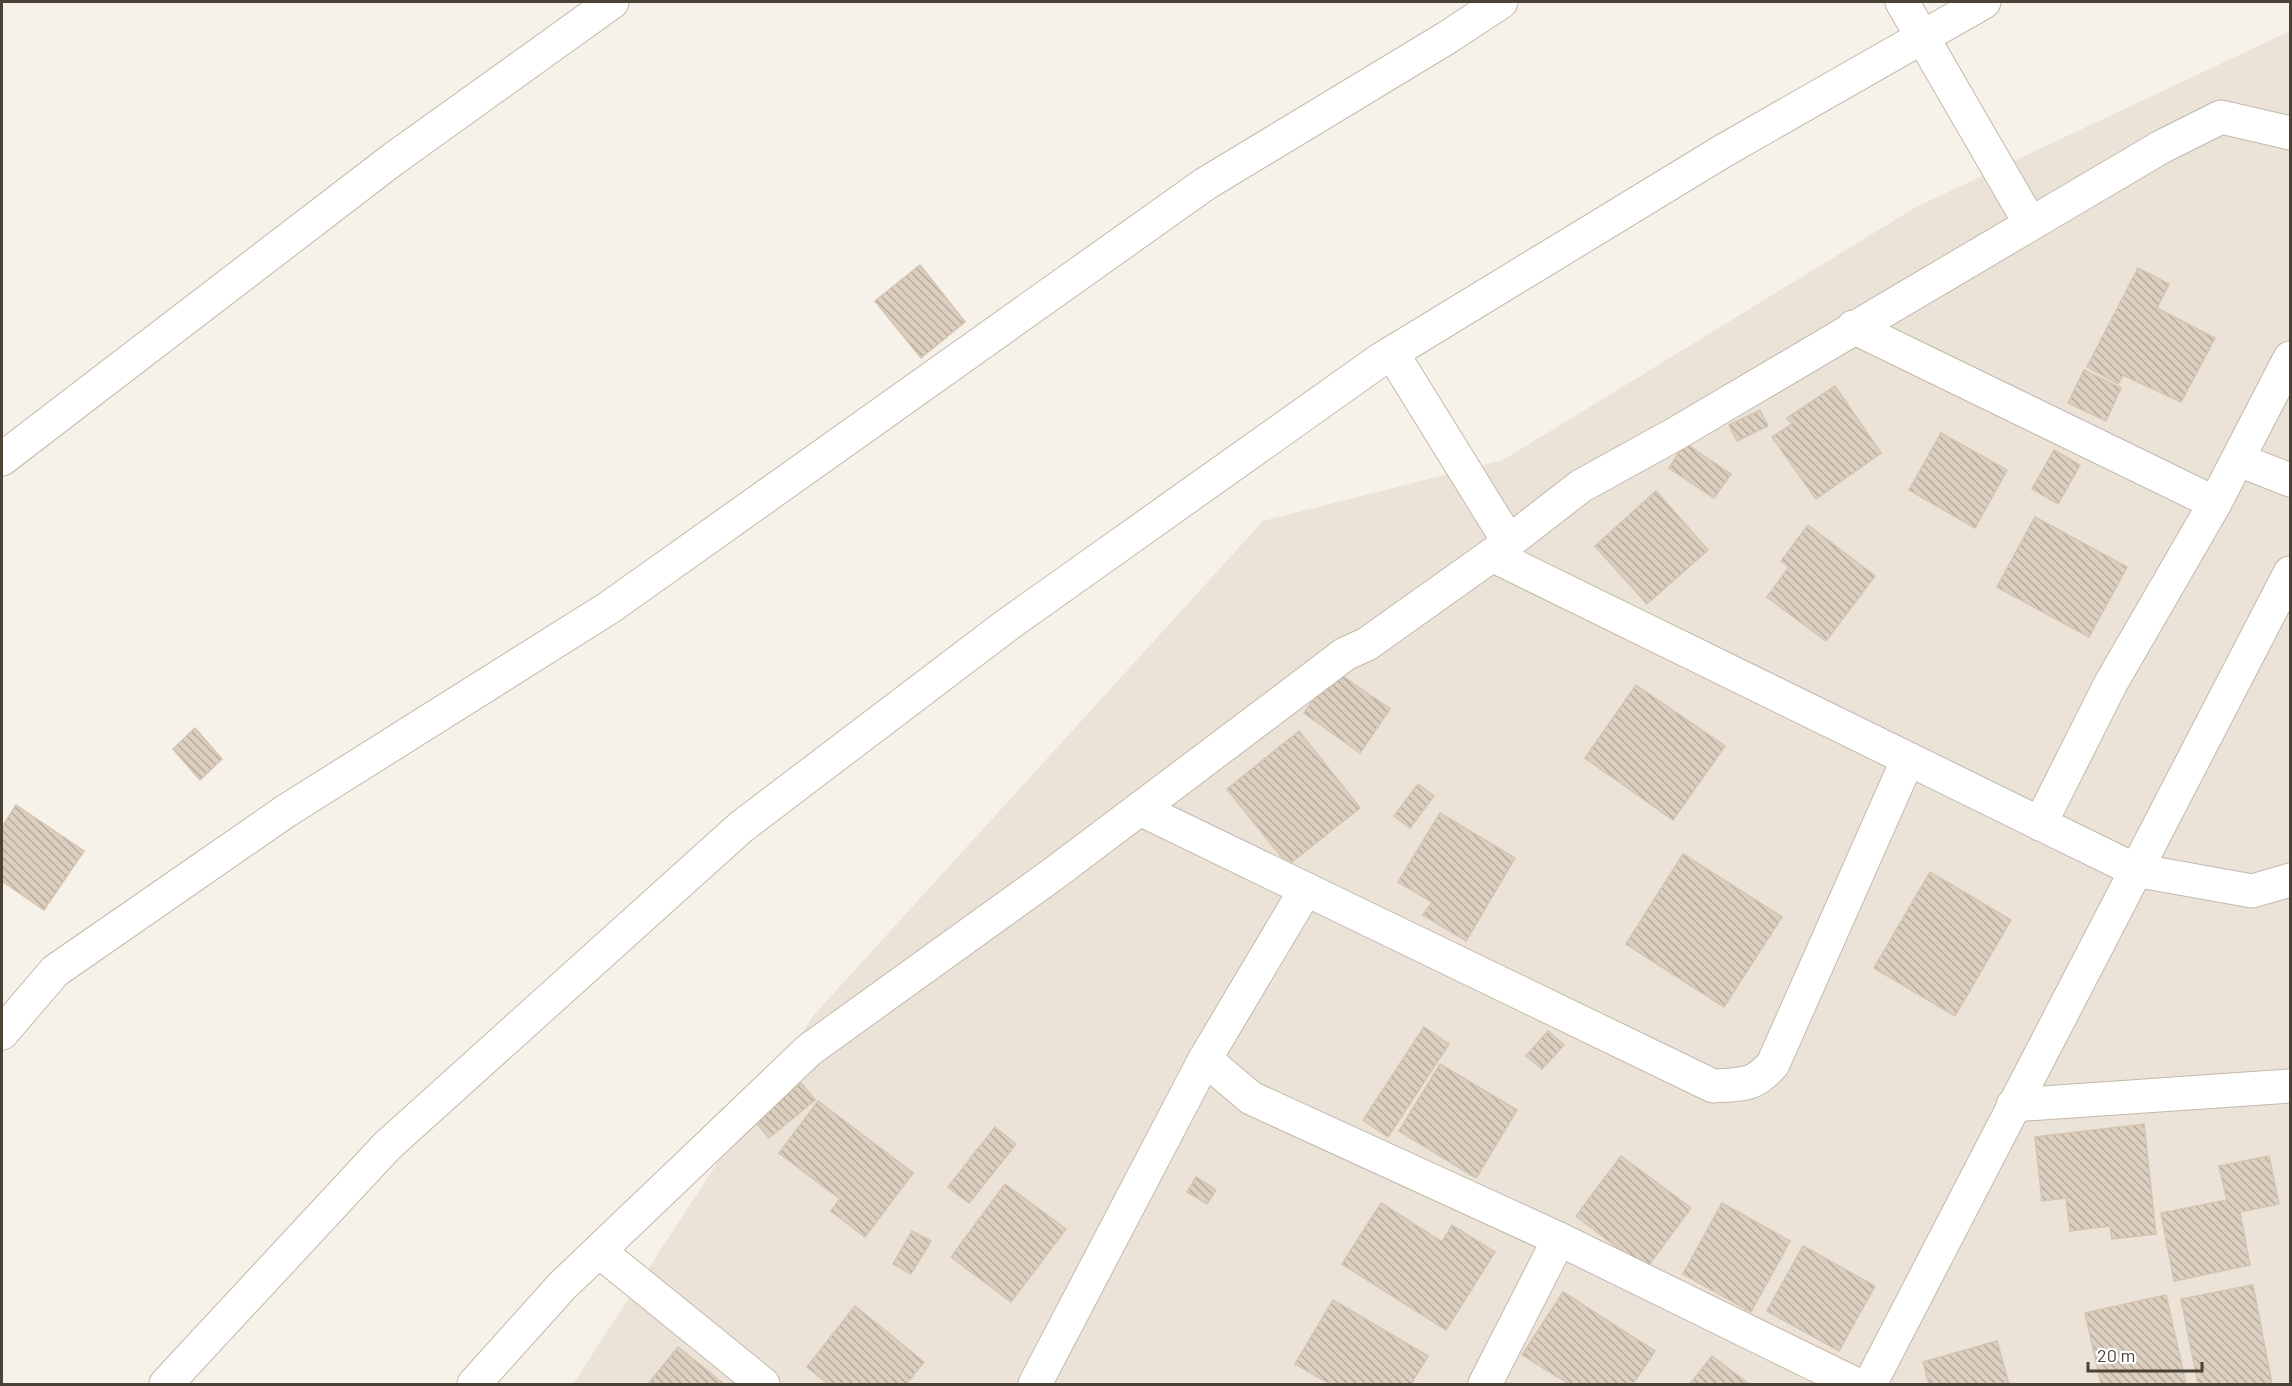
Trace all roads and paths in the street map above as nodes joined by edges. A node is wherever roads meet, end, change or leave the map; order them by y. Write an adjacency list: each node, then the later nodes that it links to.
1 (612, 2): 11 (street)
2 (1501, 2): 23 (street)
3 (1902, 2): 5 (street)
4 (1984, 2): 5 (street)
5 (1923, 36): 7 (street); 9 (street)
6 (2290, 133): 7 (street)
7 (2030, 224): 8 (street)
8 (1853, 327): 14 (street); 15 (street)
9 (1392, 353): 15 (street); 29 (street)
10 (2290, 358): 12 (street)
11 (2, 459)
12 (2239, 460): 13 (street); 14 (street)
13 (2290, 480)
14 (2216, 503): 19 (street)
15 (1500, 548): 17 (street); 18 (street)
16 (2290, 573): 20 (street)
17 (1908, 759): 19 (street); 22 (street)
18 (1140, 809): 22 (street); 28 (street)
19 (2040, 824): 20 (street)
20 (2135, 870): 21 (street); 26 (street)
21 (2290, 880)
22 (1306, 889): 24 (street)
23 (2, 1033)
24 (1205, 1059): 27 (street); 32 (street)
25 (2290, 1086): 26 (street)
26 (2013, 1104): 35 (street)
27 (1559, 1239): 33 (street); 34 (street)
28 (599, 1251): 30 (street); 31 (street)
29 (166, 1384)
30 (474, 1384)
31 (763, 1384)
32 (1035, 1384)
33 (1485, 1384)
34 (1855, 1384)
35 (1870, 1384)

